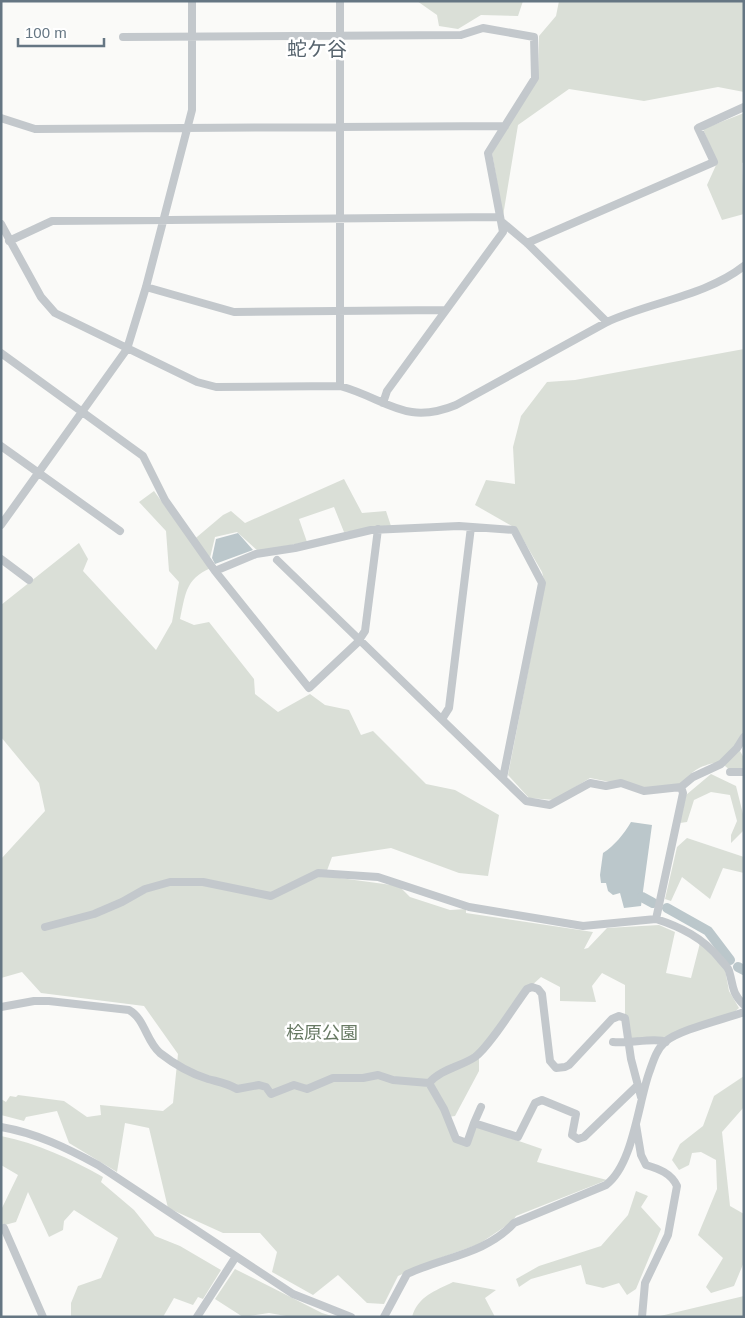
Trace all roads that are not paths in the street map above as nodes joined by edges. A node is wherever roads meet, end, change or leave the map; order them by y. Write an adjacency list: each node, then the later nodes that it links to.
1 (192, 1): 5 (street)
2 (340, 1): 3 (street)
3 (341, 35): 5 (street); 8 (street); 9 (street)
4 (123, 37): 5 (street)
5 (193, 37): 10 (street)
6 (744, 107): 16 (street)
7 (1, 118): 10 (street)
8 (505, 126): 9 (street); 13 (street)
9 (340, 127): 10 (street); 11 (street)
10 (188, 129): 12 (street)
11 (342, 218): 12 (street); 13 (street); 20 (street)
12 (163, 220): 15 (street); 18 (street)
13 (501, 220): 16 (street); 19 (street)
14 (1, 224): 15 (street)
15 (9, 240): 22 (street)
16 (527, 243): 21 (street)
17 (744, 266): 21 (street)
18 (146, 287): 20 (street); 22 (street)
19 (445, 310): 20 (street); 25 (street)
20 (341, 311): 24 (street)
21 (607, 322): 25 (street)
22 (127, 348): 24 (street); 26 (street)
23 (1, 353): 26 (street)
24 (340, 386): 25 (street)
25 (382, 402)
26 (83, 413): 28 (street); 35 (street)
27 (1, 446): 28 (street)
28 (39, 473): 29 (street); 32 (street)
29 (1, 525)
30 (471, 527): 31 (street); 38 (street); 42 (street)
31 (378, 529): 35 (street); 37 (street)
32 (120, 531)
33 (1, 559): 36 (street)
34 (277, 560): 37 (street)
35 (214, 571): 37 (street)
36 (29, 580)
37 (360, 640): 38 (street)
38 (442, 719): 42 (street)
39 (744, 737): 43 (street)
40 (730, 772): 41 (street)
41 (744, 772)
42 (503, 778): 43 (street)
43 (681, 786): 44 (street)
44 (656, 919): 45 (street); 46 (street)
45 (45, 927)
46 (744, 1005)
47 (1, 1007): 53 (street)
48 (744, 1012): 50 (street)
49 (613, 1042): 51 (street)
50 (666, 1042): 51 (street); 52 (street)
51 (628, 1044): 53 (street); 54 (street)
52 (649, 1074): 54 (street); 55 (street)
53 (428, 1083): 57 (street)
54 (637, 1084): 55 (street); 57 (street)
55 (641, 1097): 58 (street)
56 (481, 1107): 57 (street)
57 (474, 1123)
58 (636, 1123): 65 (street); 66 (street)
59 (1, 1127): 61 (street)
60 (4, 1228): 62 (street)
61 (235, 1258): 63 (street); 64 (street)
62 (43, 1317)
63 (197, 1317)
64 (351, 1317)
65 (384, 1317)
66 (642, 1317)

